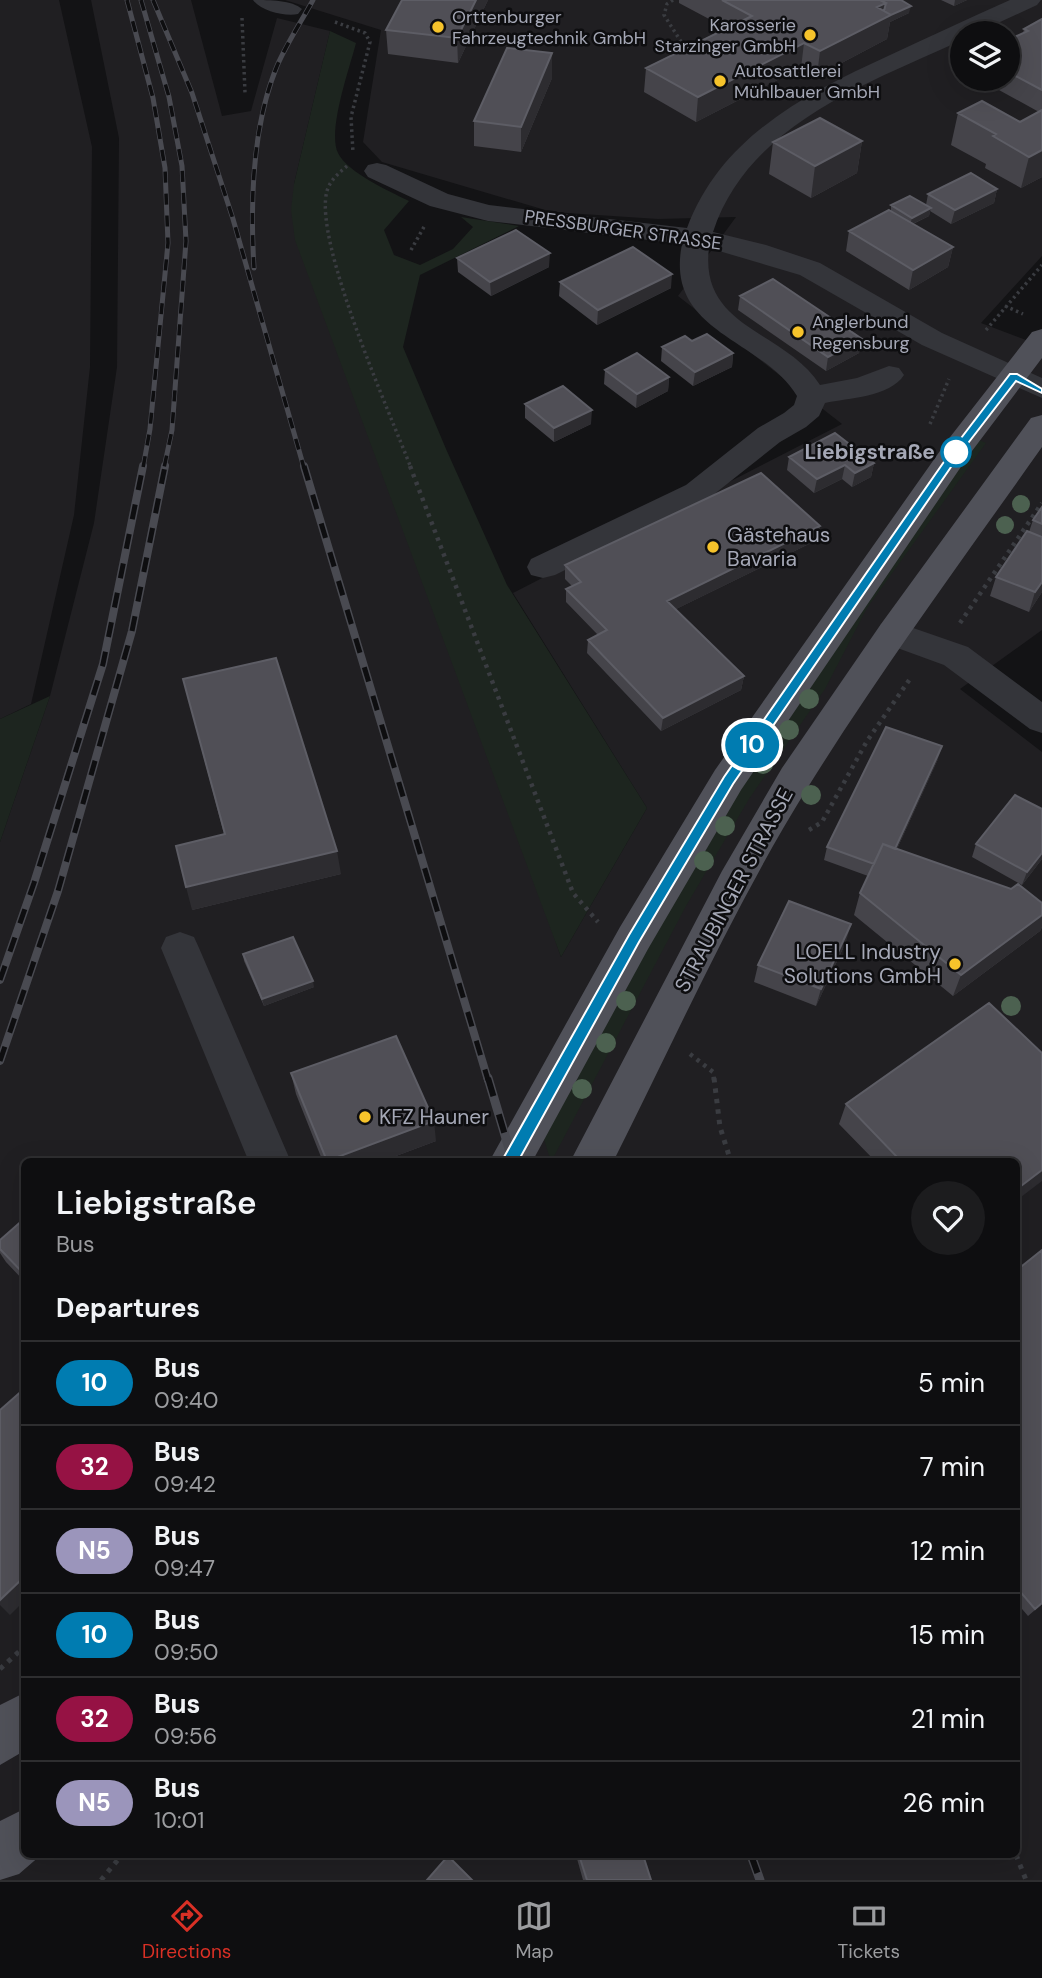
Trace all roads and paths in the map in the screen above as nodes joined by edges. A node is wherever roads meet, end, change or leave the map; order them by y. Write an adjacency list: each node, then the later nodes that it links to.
1 (265, 0): 4 (street)
2 (673, 0): 7 (path)
3 (1029, 0): 10 (street)
4 (290, 9)
5 (242, 14): 8 (path)
6 (335, 22): 9 (path)
7 (695, 55)
8 (245, 93)
9 (367, 165): 10 (street, PRESSBURGER STRASSE); 24 (path)
10 (697, 237): 13 (street, PRESSBURGER STRASSE); 16 (street)
11 (1042, 265): 13 (path)
12 (1042, 338): 15 (main road)
13 (967, 355): 15 (street, PRESSBURGER STRASSE)
14 (889, 375): 16 (street)
15 (1028, 383): 28 (main road)
16 (812, 396): 19 (street)
17 (1042, 425): 20 (main road, STRAUBINGER STRASSE)
18 (1042, 503): 21 (path)
19 (543, 567)
20 (893, 633): 21 (street); 29 (main road, STRAUBINGER STRASSE)
21 (938, 649): 22 (street); 23 (path)
22 (1042, 720)
23 (801, 834)
24 (602, 927)
25 (180, 948): 27 (street)
26 (683, 1051): 30 (path)
27 (268, 1158)
28 (512, 1158)
29 (592, 1158)
30 (730, 1158)
31 (21, 1650): 32 (path)
32 (0, 1670)
33 (21, 1721): 34 (main road)
34 (0, 1739)
35 (21, 1838): 36 (main road)
36 (0, 1855)
37 (119, 1858): 39 (path)
38 (1017, 1858): 40 (path)
39 (101, 1880)
40 (1026, 1880)

